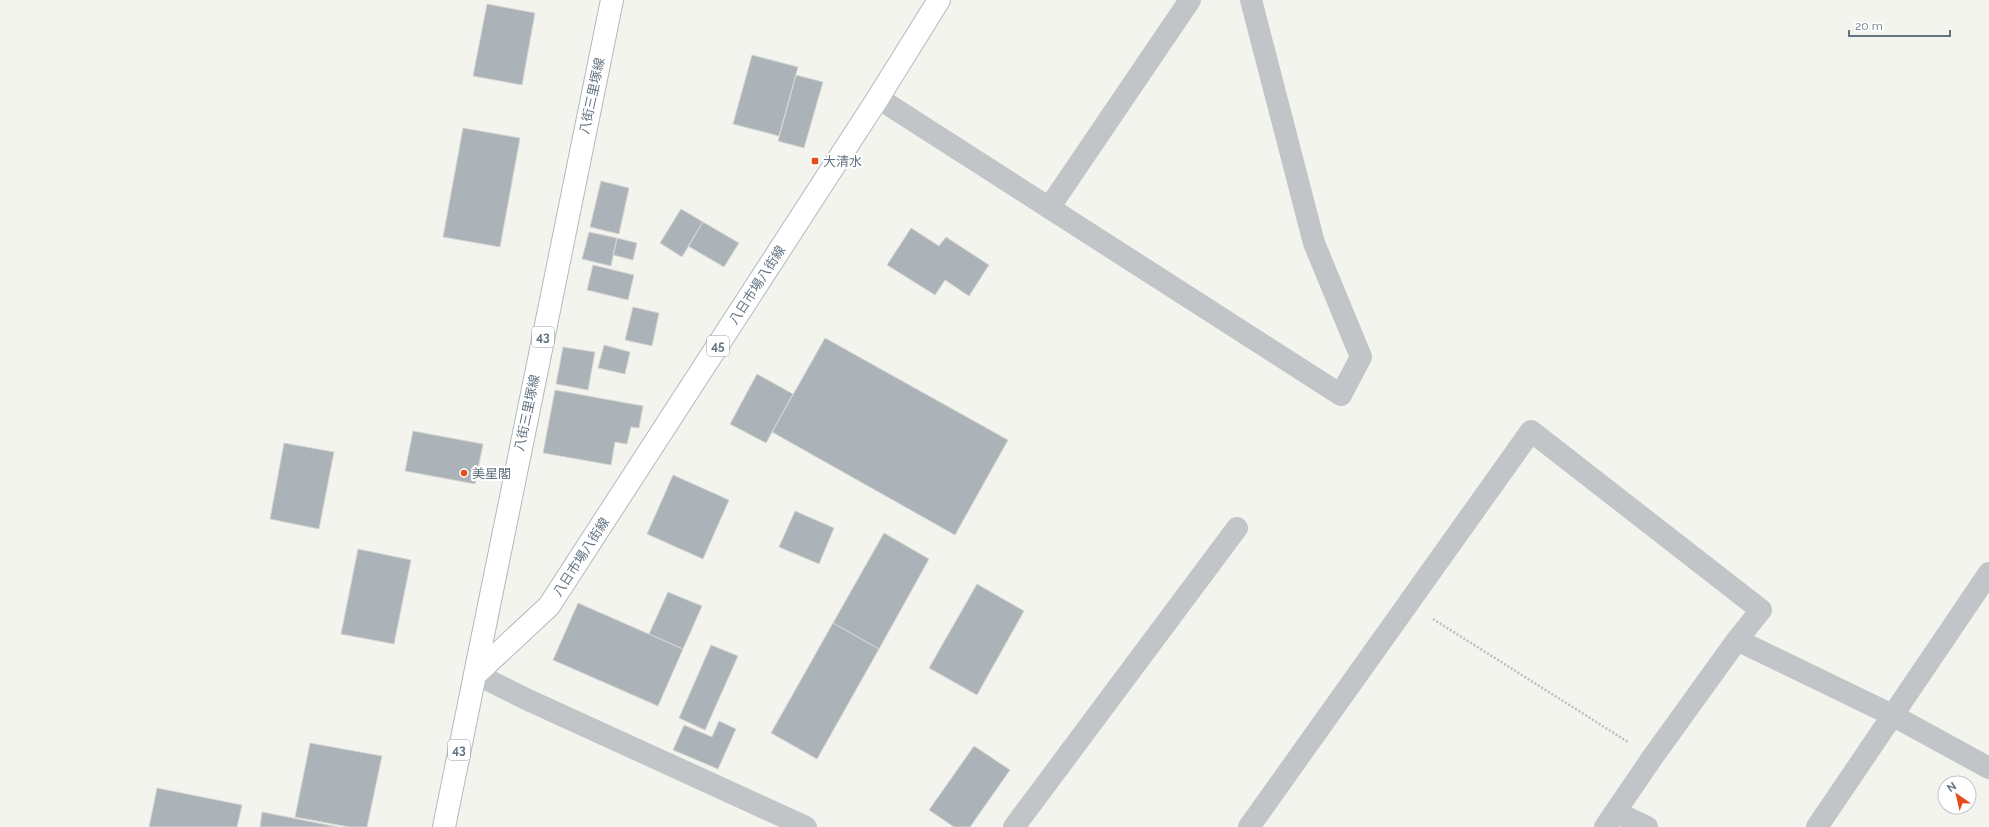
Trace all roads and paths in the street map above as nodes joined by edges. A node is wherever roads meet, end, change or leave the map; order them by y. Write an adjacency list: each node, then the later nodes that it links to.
1 (612, 0): 11 (main road, 八街三里塚線 / 43)
2 (939, 0): 5 (main road, 八日市場八街線 / 45)
3 (1190, 0): 6 (street)
4 (1250, 0): 6 (street)
5 (878, 98): 6 (street); 11 (main road, 八日市場八街線 / 45)
6 (1049, 208)
7 (1237, 528): 18 (street)
8 (1987, 581): 12 (street)
9 (1407, 603): 10 (street); 13 (path); 19 (street)
10 (1737, 640): 12 (street); 13 (street)
11 (476, 674): 16 (main road, 八街三里塚線 / 43); 17 (street)
12 (1892, 715): 14 (street); 21 (street)
13 (1652, 758): 15 (street)
14 (1989, 768)
15 (1610, 819): 20 (street)
16 (444, 827)
17 (806, 827)
18 (1014, 827)
19 (1249, 827)
20 (1647, 827)
21 (1817, 827)

